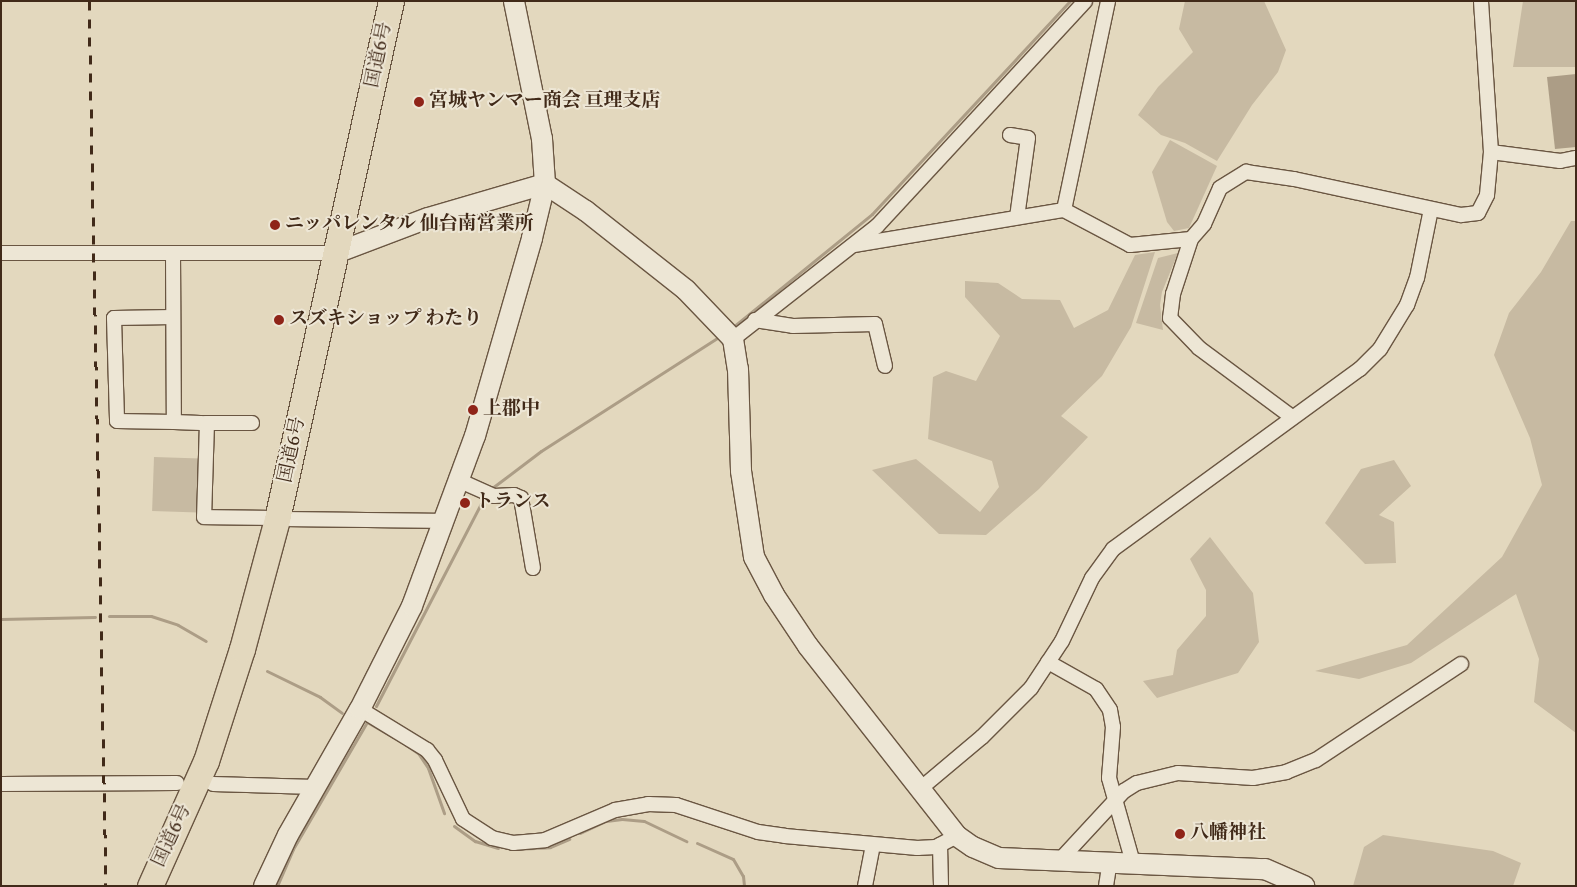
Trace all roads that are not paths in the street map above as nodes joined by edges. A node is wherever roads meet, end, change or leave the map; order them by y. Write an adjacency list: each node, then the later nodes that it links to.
1 (391, 1): 17 (highway, 国道6号)
2 (514, 1): 9 (street)
3 (1086, 1): 14 (street)
4 (1108, 1): 11 (street)
5 (1481, 1): 7 (street)
6 (1010, 135): 12 (street)
7 (1491, 152): 8 (street); 10 (street)
8 (1576, 158)
9 (546, 184): 17 (street); 20 (street); 26 (street)
10 (1431, 209): 13 (street); 22 (street)
11 (1064, 210): 12 (street); 13 (street)
12 (1017, 217): 14 (street)
13 (1191, 239): 22 (street)
14 (854, 245): 19 (street)
15 (1, 253): 16 (street)
16 (173, 253): 17 (street); 18 (street)
17 (336, 253): 46 (highway, 国道6号)
18 (173, 318): 23 (street); 23 (street)
19 (755, 320): 20 (street); 21 (street)
20 (733, 340): 38 (street)
21 (885, 366)
22 (1292, 417): 31 (street)
23 (174, 422): 24 (street)
24 (207, 423): 25 (street); 27 (street)
25 (252, 423)
26 (458, 480): 29 (street); 30 (street)
27 (268, 518)
28 (290, 519): 29 (street)
29 (443, 521): 33 (street)
30 (533, 568)
31 (1048, 662): 38 (street); 39 (street)
32 (1461, 664): 39 (street)
33 (360, 709): 37 (street); 41 (street)
34 (177, 783): 35 (street)
35 (1, 784)
36 (213, 784): 37 (street)
37 (315, 787): 47 (street)
38 (920, 789): 40 (street)
39 (1115, 800): 43 (street); 45 (street)
40 (957, 836): 42 (street); 43 (street)
41 (872, 844): 42 (street); 48 (street)
42 (940, 845): 49 (street)
43 (1060, 860): 44 (street)
44 (1110, 862): 45 (street); 50 (street)
45 (1133, 863): 51 (street)
46 (150, 886)
47 (264, 886)
48 (865, 886)
49 (941, 886)
50 (1106, 886)
51 (1304, 886)

